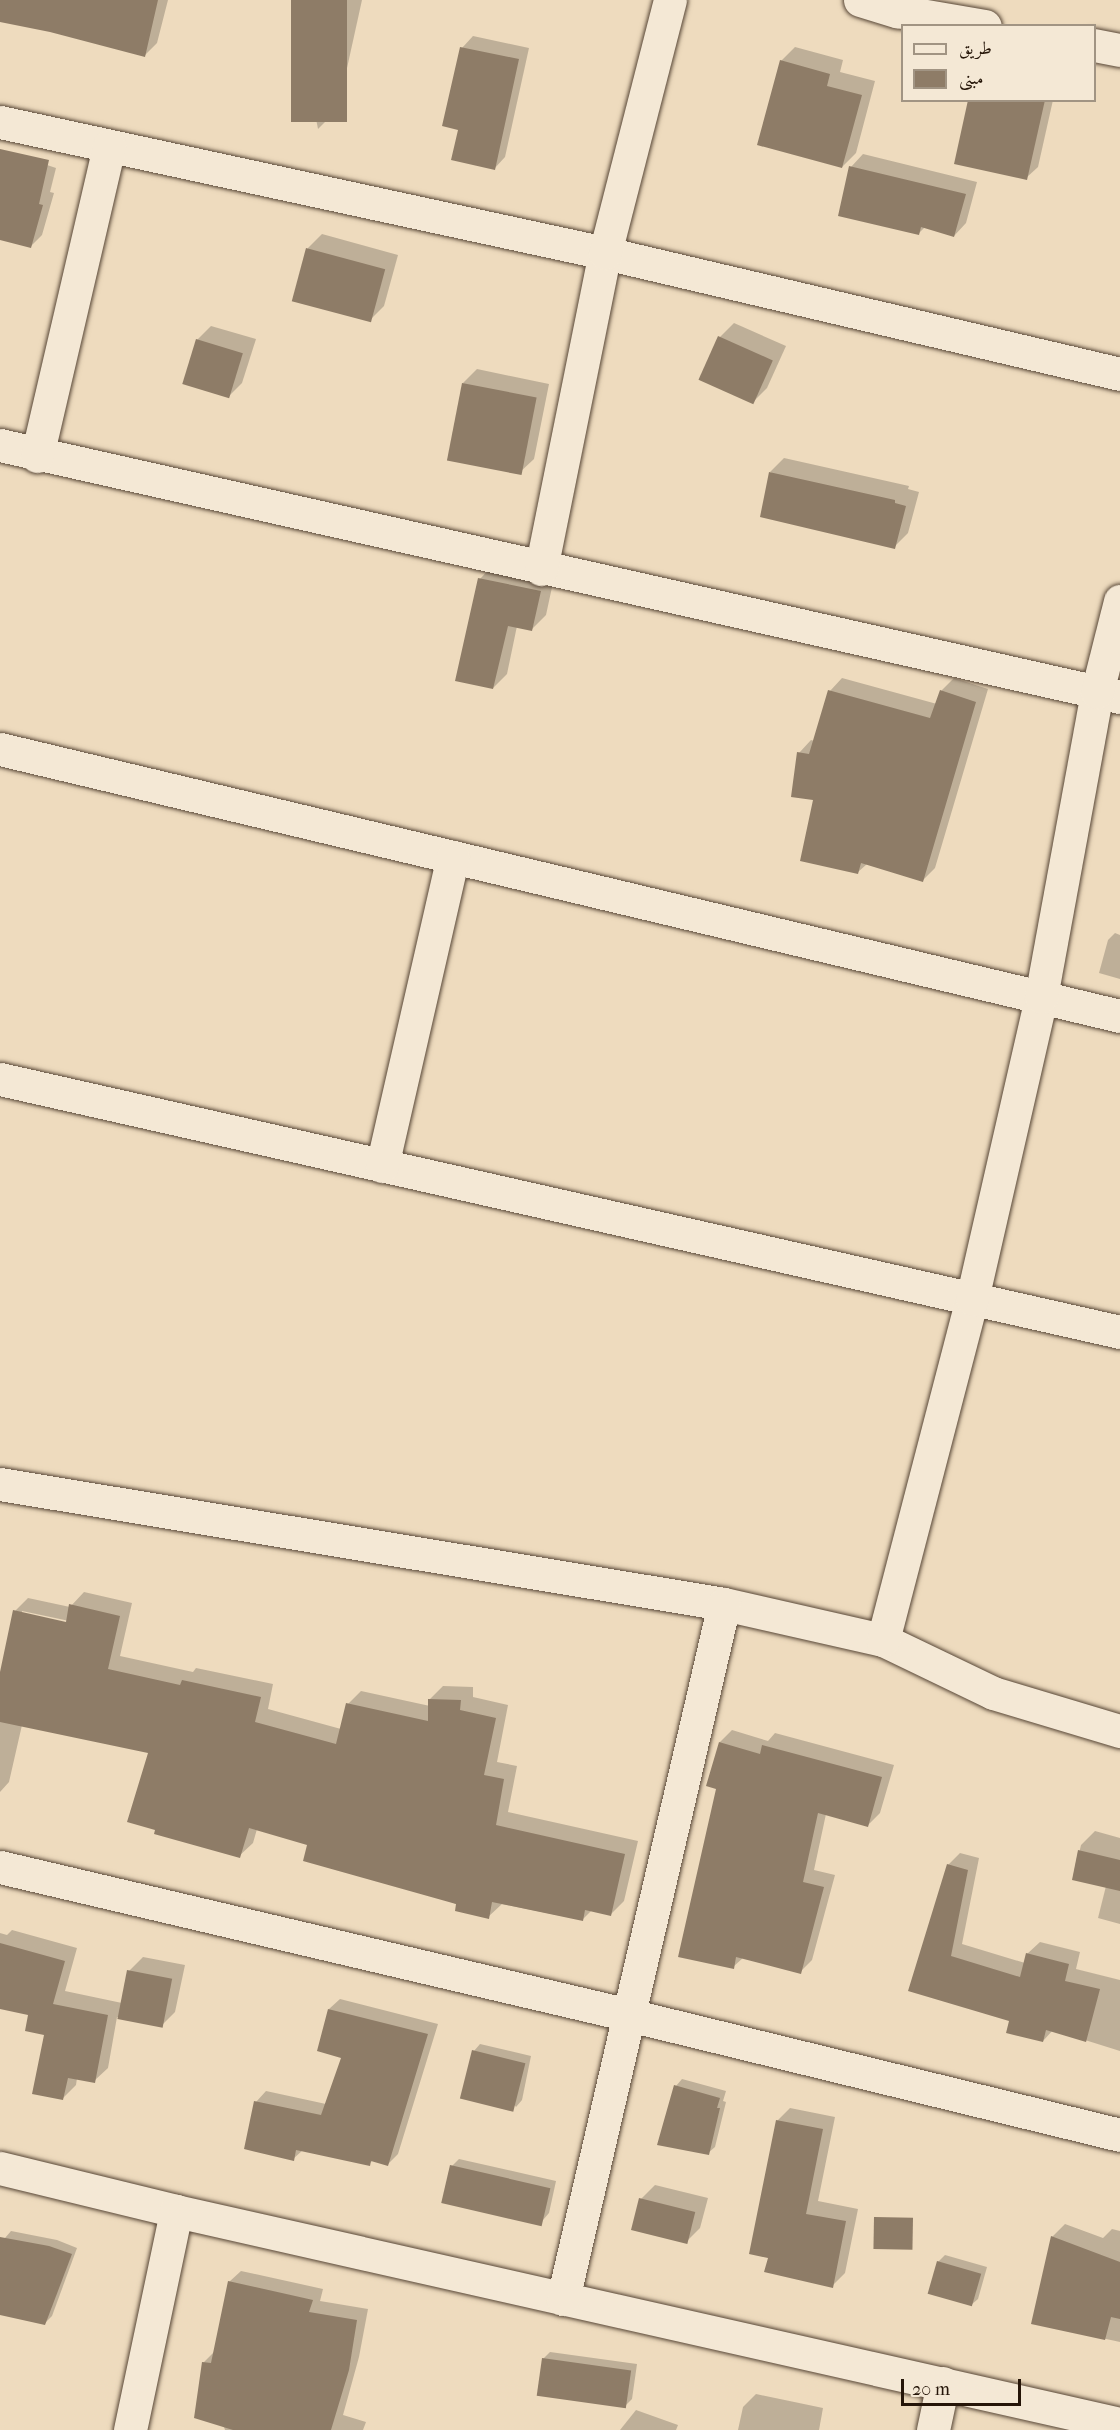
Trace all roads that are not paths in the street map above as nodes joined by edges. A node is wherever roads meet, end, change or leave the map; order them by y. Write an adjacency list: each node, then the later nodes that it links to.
1 (670, 0): 8 (street)
2 (860, 0): 3 (street)
3 (974, 24)
4 (1096, 45): 5 (street)
5 (1120, 50)
6 (0, 122): 7 (street)
7 (109, 146): 8 (street); 11 (street)
8 (605, 253): 9 (street); 12 (street)
9 (1120, 374)
10 (0, 445): 11 (street)
11 (38, 456): 12 (street)
12 (540, 568): 14 (street)
13 (1120, 601): 14 (street)
14 (1109, 695): 17 (street)
15 (0, 749): 16 (street)
16 (453, 857): 17 (street); 20 (street)
17 (1041, 997): 18 (street); 21 (street)
18 (1120, 1016)
19 (0, 1079): 20 (street)
20 (382, 1166): 21 (street)
21 (972, 1299): 22 (street); 25 (street)
22 (1120, 1332)
23 (0, 1484): 24 (street)
24 (724, 1604): 25 (street); 28 (street)
25 (883, 1640): 26 (street)
26 (1120, 1731)
27 (0, 1867): 28 (street)
28 (629, 2015): 29 (street); 32 (street)
29 (1120, 2135)
30 (0, 2168): 31 (street)
31 (176, 2211): 32 (street); 35 (street)
32 (562, 2299): 33 (street)
33 (943, 2383): 34 (street); 36 (street)
34 (1120, 2424)
35 (130, 2430)
36 (933, 2430)

